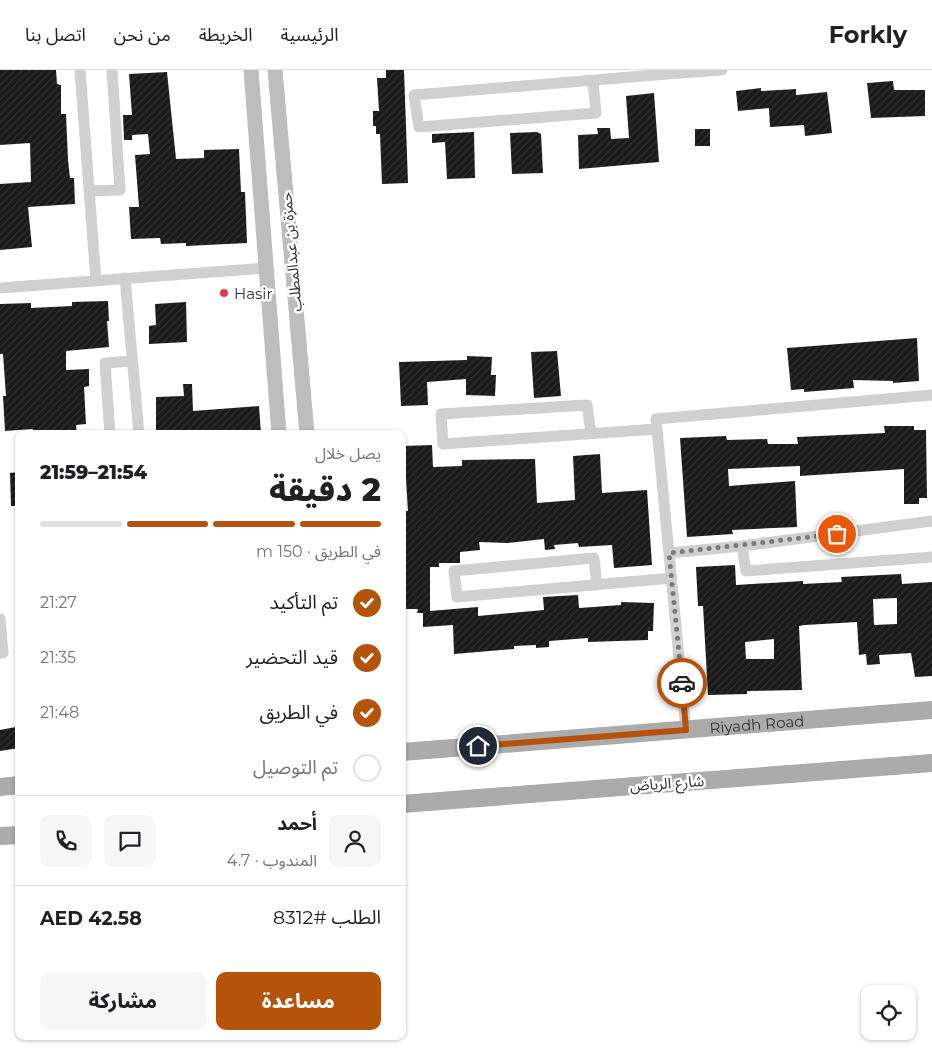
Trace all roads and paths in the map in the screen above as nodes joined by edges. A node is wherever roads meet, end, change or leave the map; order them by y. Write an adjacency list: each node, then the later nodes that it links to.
1 (80, 70): 8 (street)
2 (112, 70): 8 (street)
3 (722, 70): 5 (street)
4 (252, 71): 6 (street); 9 (street, حمزة بن عبدالمطلب)
5 (667, 72): 7 (street)
6 (276, 74): 19 (street, حمزة بن عبدالمطلب)
7 (593, 82): 7 (street)
8 (89, 191): 11 (street)
9 (265, 268): 10 (street); 18 (street, حمزة بن عبدالمطلب)
10 (125, 278): 11 (street); 13 (street)
11 (96, 280): 12 (street)
12 (0, 288)
13 (132, 361): 16 (street); 17 (street)
14 (932, 395): 15 (street)
15 (657, 429): 20 (street); 23 (street)
16 (110, 430)
17 (139, 430)
18 (279, 430)
19 (308, 430)
20 (590, 433): 20 (street)
21 (932, 521): 22 (street)
22 (742, 546): 23 (street); 24 (street)
23 (669, 553): 25 (street)
24 (932, 557)
25 (672, 578): 26 (street); 30 (street)
26 (597, 585): 26 (street)
27 (0, 619): 28 (street)
28 (0, 653)
29 (932, 710): 30 (main road, Riyadh Road)
30 (686, 730): 31 (main road, Riyadh Road)
31 (406, 752)
32 (932, 763): 35 (main road, شارع الرياض)
33 (15, 785): 34 (main road)
34 (0, 787)
35 (406, 804)
36 (15, 835): 37 (main road)
37 (0, 836)

